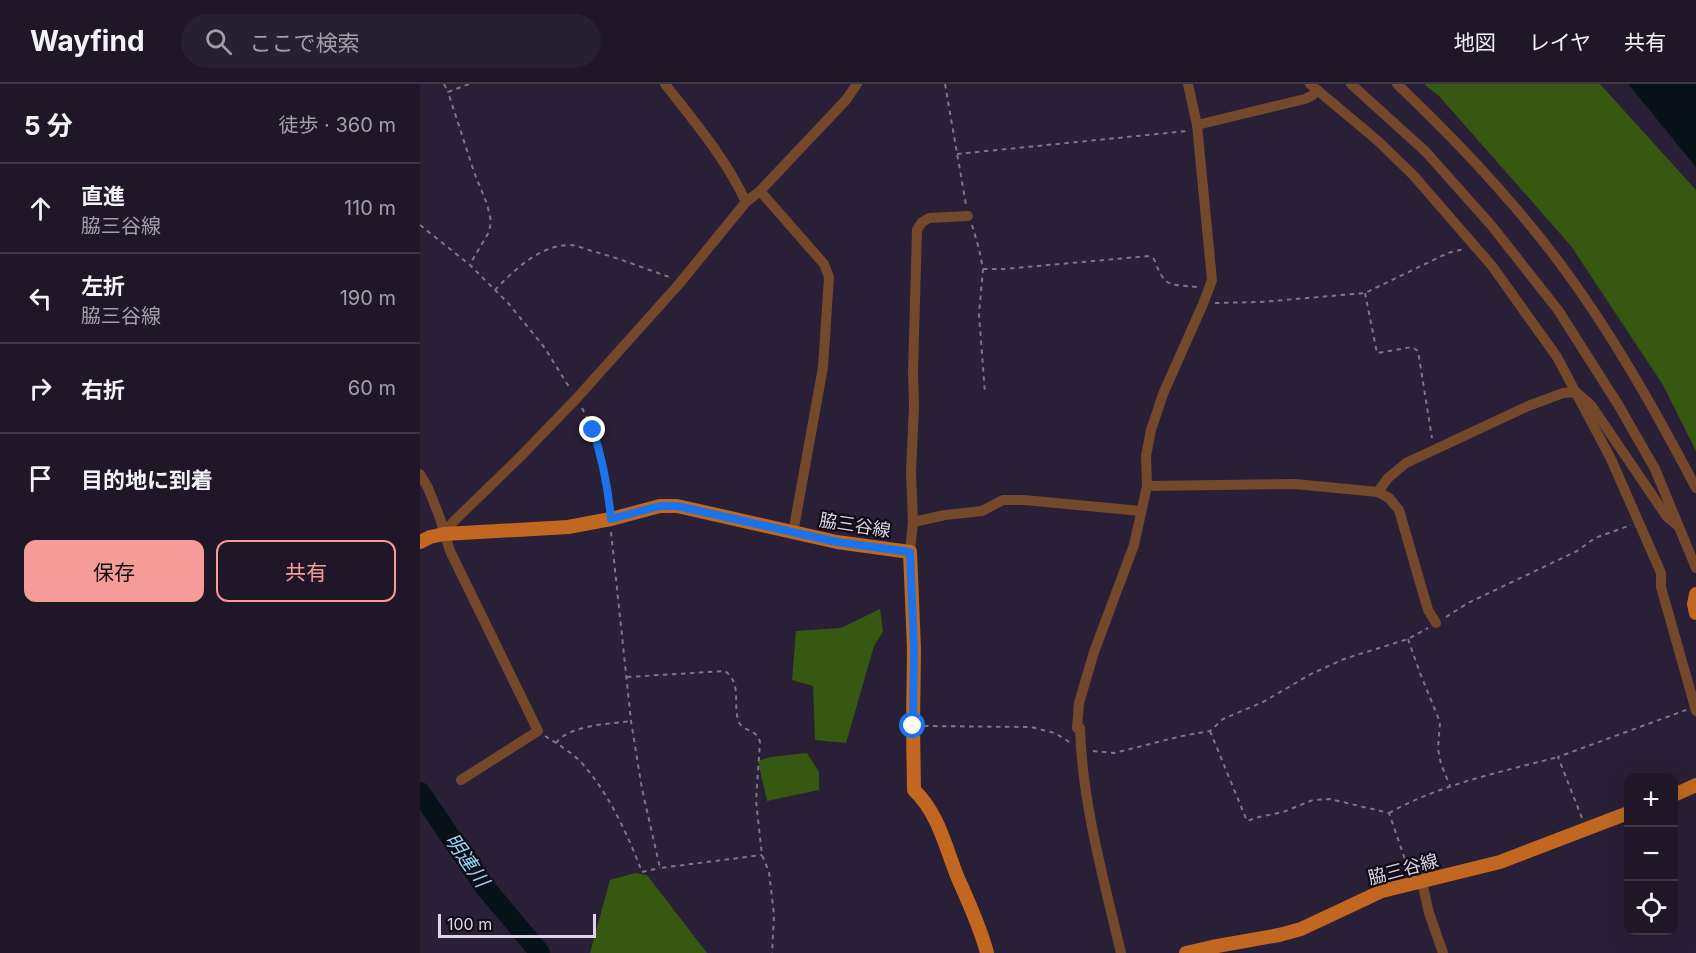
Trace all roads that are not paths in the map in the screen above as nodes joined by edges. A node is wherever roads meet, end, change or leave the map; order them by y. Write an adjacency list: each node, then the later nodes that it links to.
1 (665, 84): 9 (street)
2 (857, 84): 8 (street)
3 (1188, 84): 7 (street)
4 (1351, 84): 18 (street)
5 (1397, 84): 14 (street)
6 (1313, 87): 7 (street); 11 (street)
7 (1197, 127): 13 (street)
8 (760, 191): 9 (street); 19 (street)
9 (746, 202): 20 (street)
10 (968, 216): 17 (street)
11 (1576, 392): 15 (street); 18 (street); 27 (street)
12 (420, 474): 20 (street)
13 (1147, 486): 15 (street); 16 (street)
14 (1696, 488)
15 (1378, 492): 26 (street)
16 (1141, 511): 17 (street); 34 (street)
17 (913, 522): 22 (street)
18 (1679, 526): 23 (street)
19 (793, 533): 20 (main road, 脇三谷線); 22 (main road, 脇三谷線)
20 (444, 534): 21 (main road, 脇三谷線); 28 (street)
21 (420, 542)
22 (910, 552): 33 (main road, 脇三谷線)
23 (1696, 568)
24 (1696, 594): 25 (main road)
25 (1696, 613)
26 (1436, 623)
27 (1696, 709)
28 (460, 780)
29 (1696, 785): 30 (main road)
30 (1678, 793)
31 (1624, 815): 32 (main road, 脇三谷線)
32 (1417, 883): 35 (main road, 脇三谷線); 36 (street)
33 (987, 953)
34 (1121, 953)
35 (1186, 953)
36 (1443, 953)

